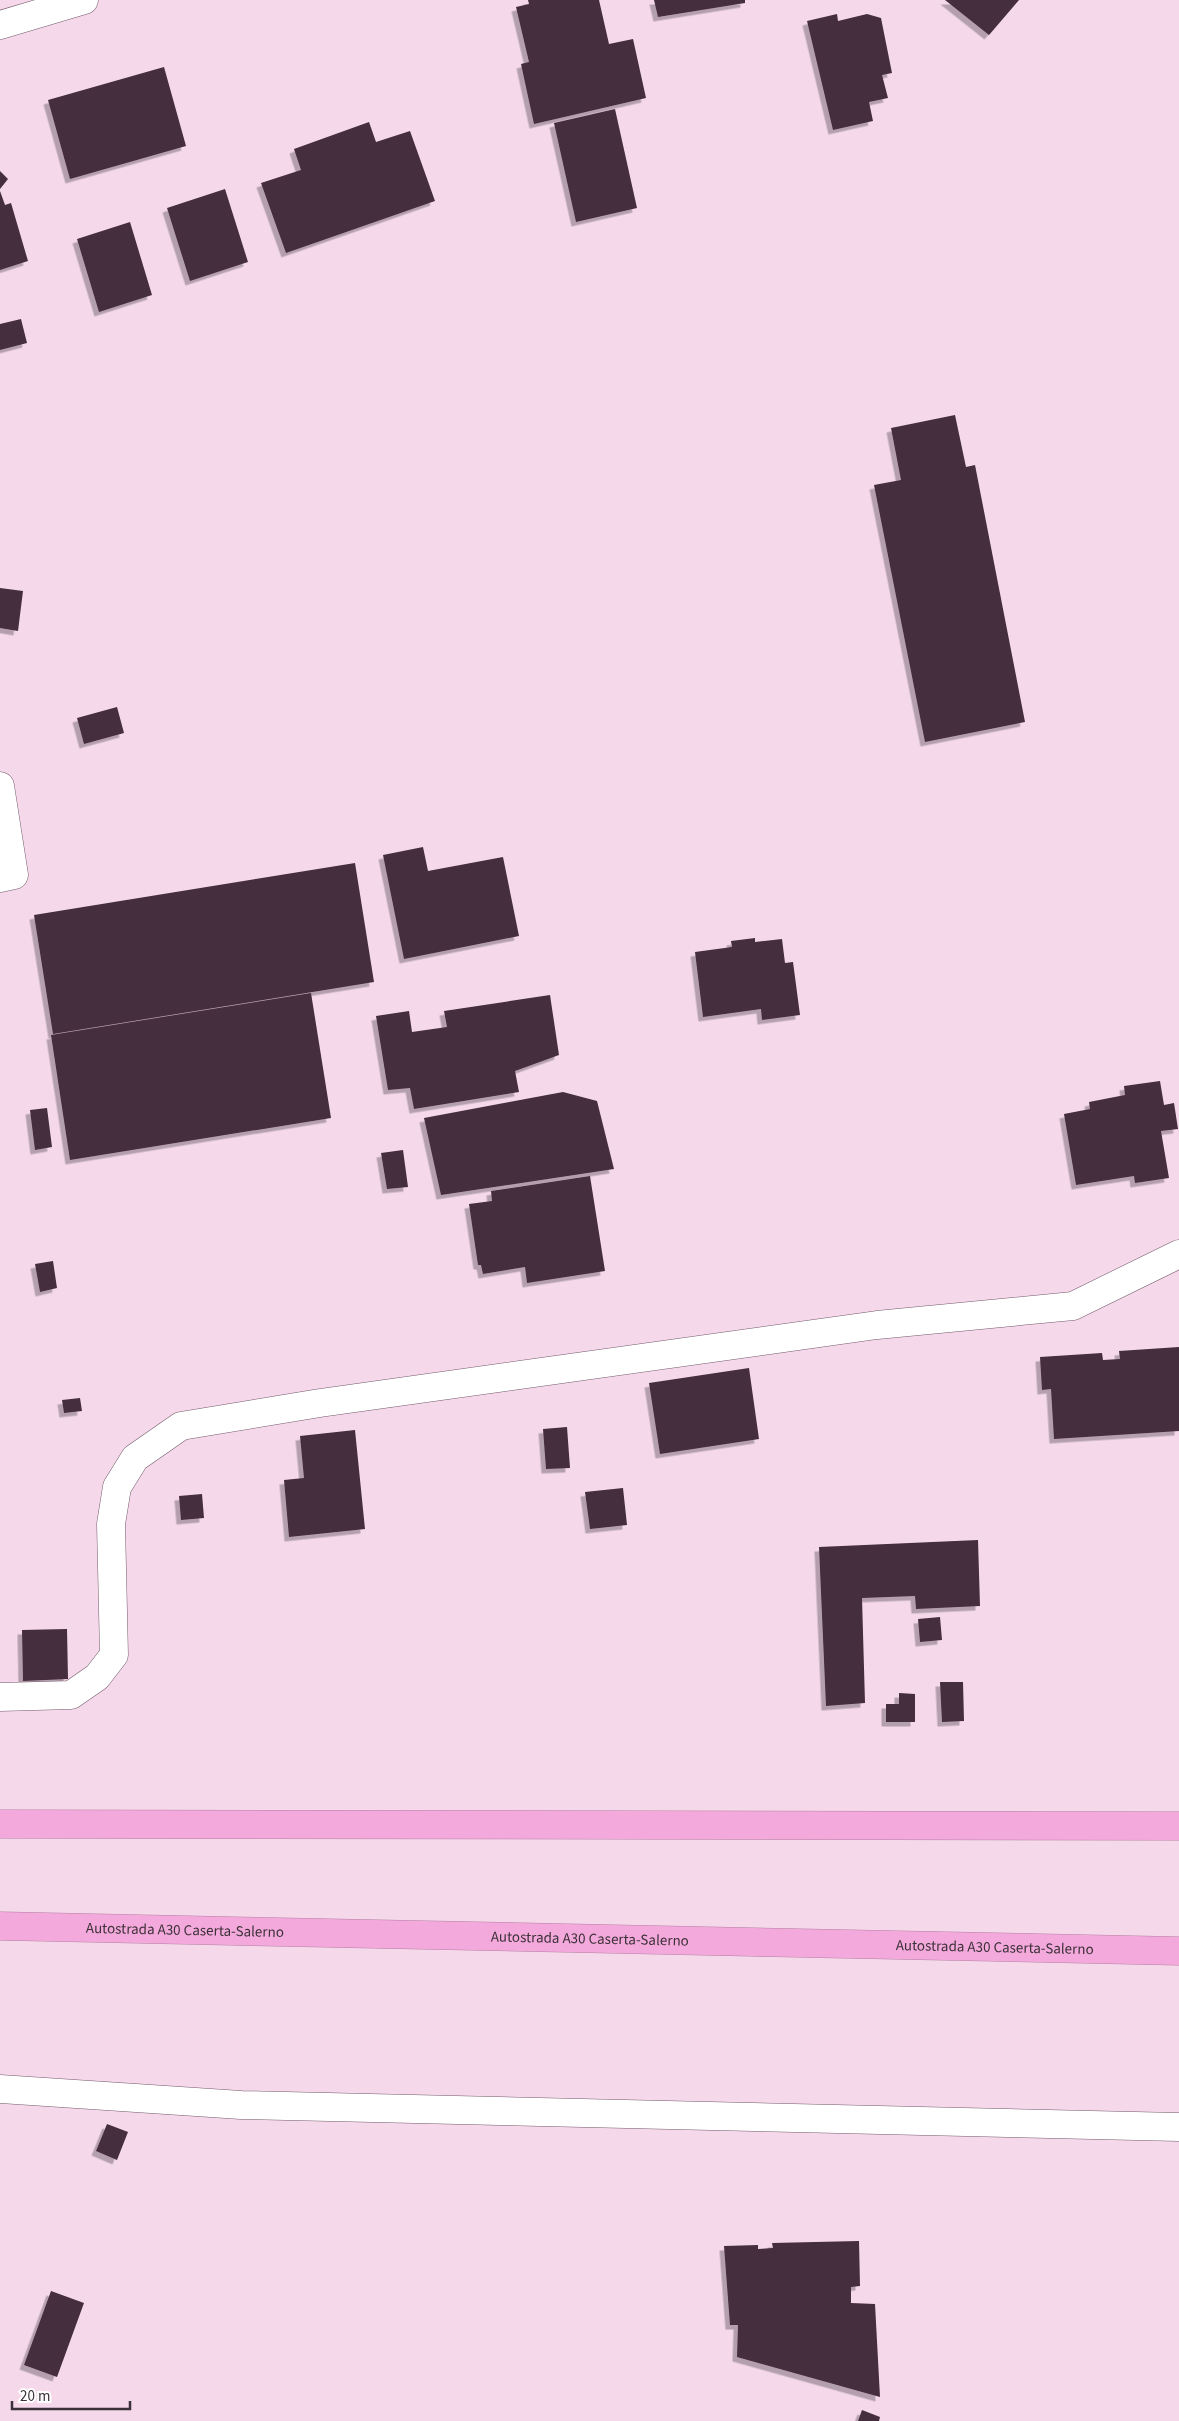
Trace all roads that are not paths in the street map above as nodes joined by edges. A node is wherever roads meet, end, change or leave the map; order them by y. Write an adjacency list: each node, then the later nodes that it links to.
1 (84, 0): 2 (street)
2 (0, 25)
3 (0, 786): 4 (street)
4 (0, 878)
5 (1179, 1254): 6 (street)
6 (0, 1696)
7 (0, 1824): 8 (highway)
8 (1179, 1826)
9 (0, 1926): 10 (highway, Autostrada A30 Caserta-Salerno)
10 (1179, 1951)
11 (0, 2089): 12 (street)
12 (1179, 2128)

